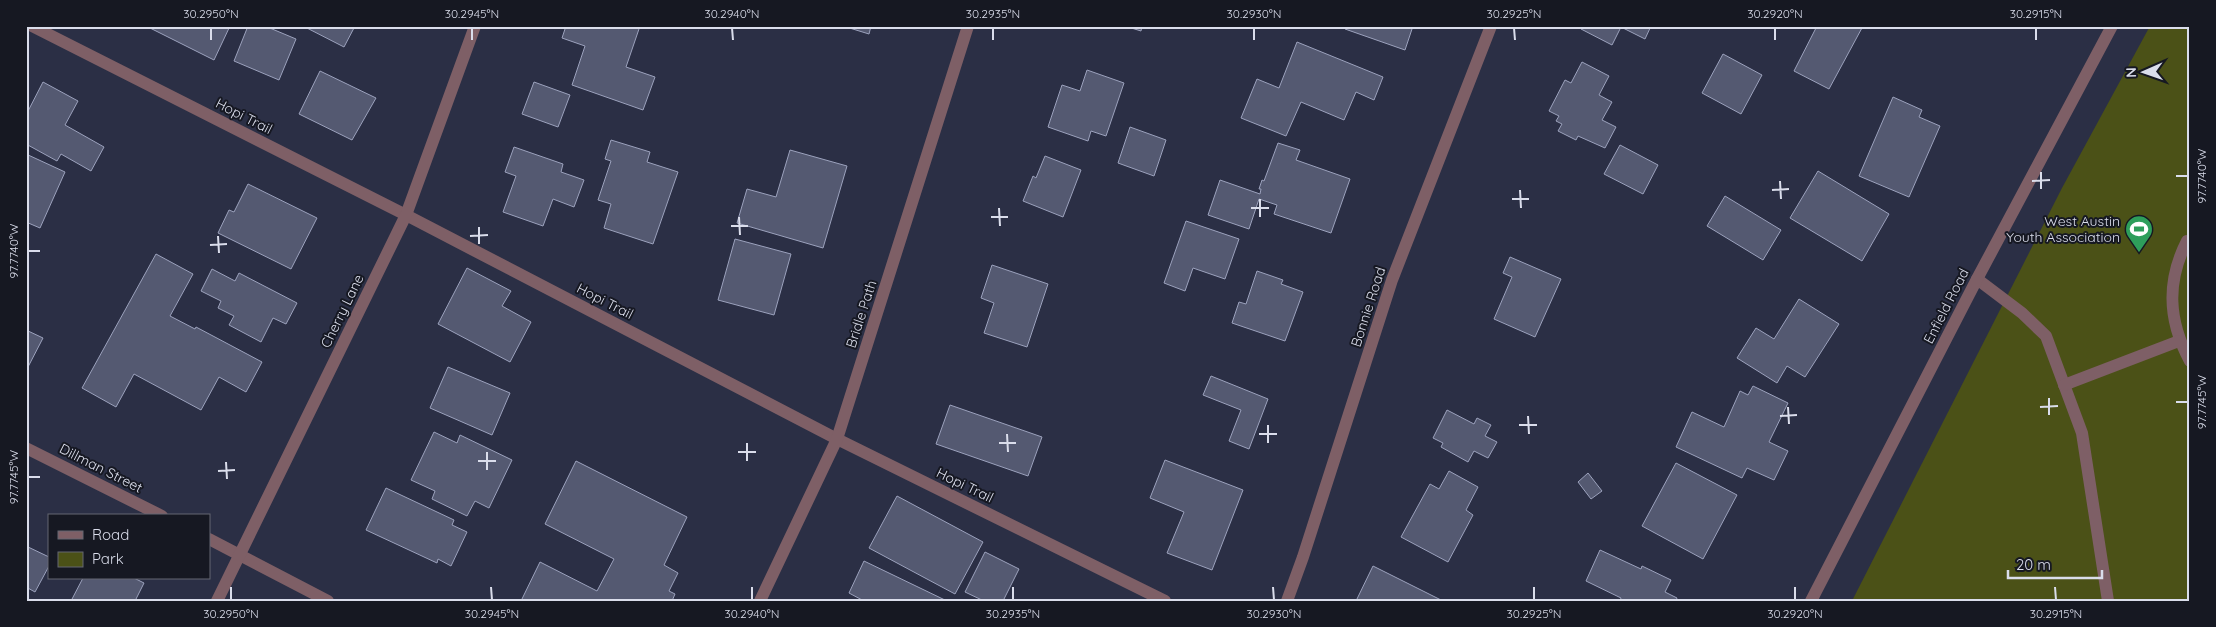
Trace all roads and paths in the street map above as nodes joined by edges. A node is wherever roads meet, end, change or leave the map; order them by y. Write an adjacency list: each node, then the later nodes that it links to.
1 (32, 26): 6 (street, Hopi Trail)
2 (475, 26): 6 (street, Cherry Lane)
3 (968, 26): 12 (street, Bridle Path)
4 (1491, 26): 21 (street, Bonnie Road)
5 (2112, 26): 8 (street, Enfield Road)
6 (406, 215): 12 (street, Hopi Trail); 16 (street, Cherry Lane)
7 (2189, 240): 9 (street)
8 (1977, 279): 11 (street); 22 (street, Enfield Road)
9 (2179, 341): 10 (street); 11 (street)
10 (2190, 361)
11 (2064, 385): 23 (street)
12 (837, 439): 19 (street, Bridle Path); 20 (street, Hopi Trail)
13 (26, 448): 14 (street, Dillman Street)
14 (158, 514)
15 (210, 540): 16 (street)
16 (240, 555): 17 (street, Cherry Lane); 18 (street)
17 (217, 601)
18 (328, 601)
19 (760, 601)
20 (1165, 601)
21 (1287, 601)
22 (1811, 601)
23 (2108, 601)

